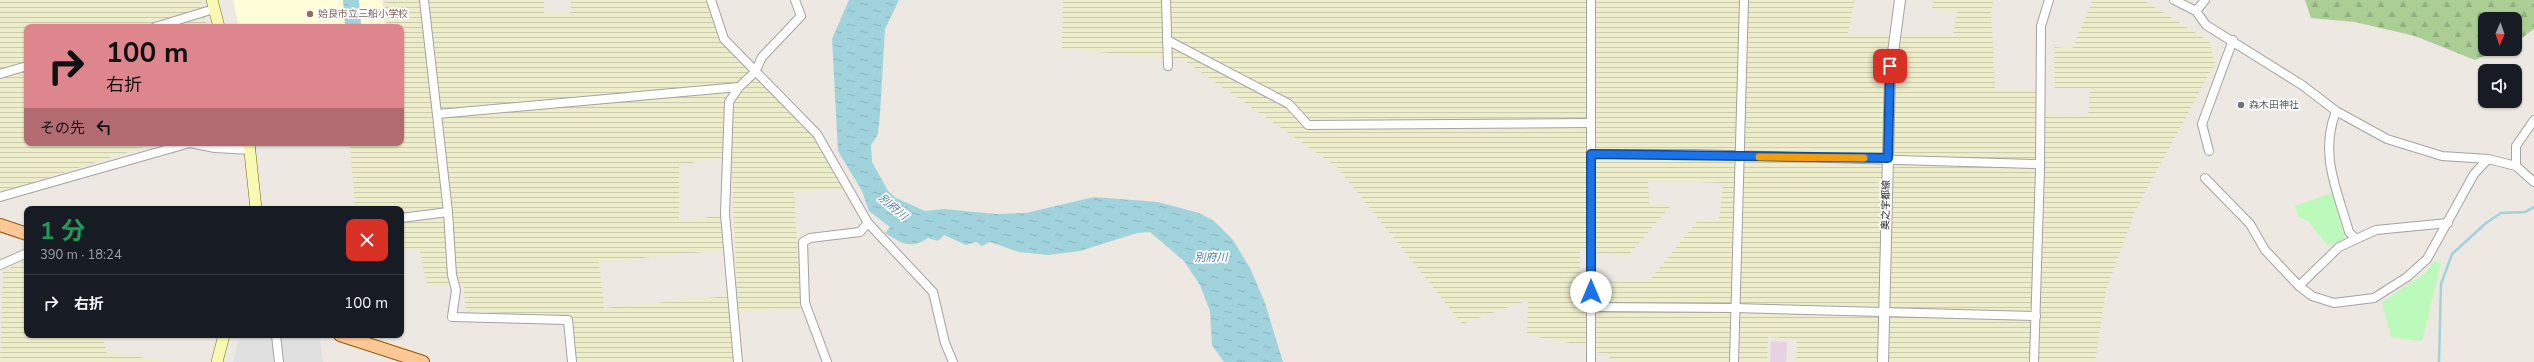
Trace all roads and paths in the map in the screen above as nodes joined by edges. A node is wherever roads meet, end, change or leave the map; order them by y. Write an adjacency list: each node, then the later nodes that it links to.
1 (424, 0): 23 (street)
2 (711, 0): 19 (street)
3 (795, 0): 19 (street)
4 (1166, 0): 15 (street)
5 (1591, 0): 25 (street)
6 (1744, 0): 31 (street)
7 (1900, 0): 32 (street, 奥之宇都線)
8 (2049, 0): 34 (street)
9 (2174, 0): 12 (street)
10 (2205, 0): 12 (street)
11 (213, 5): 13 (street); 14 (main road)
12 (2196, 11): 16 (street)
13 (163, 24)
14 (218, 24)
15 (1167, 40): 17 (street); 25 (street)
16 (2234, 40): 22 (street); 29 (street)
17 (1168, 66)
18 (24, 67): 20 (street)
19 (755, 72): 21 (street); 42 (street)
20 (0, 74)
21 (738, 87): 23 (street); 62 (street)
22 (2336, 111): 33 (street); 46 (street)
23 (438, 114): 40 (street)
24 (2534, 120): 35 (street)
25 (1591, 123): 30 (street)
26 (179, 146): 38 (street)
27 (205, 146): 28 (street)
28 (250, 146): 39 (main road)
29 (2209, 151)
30 (1591, 154): 31 (street); 50 (street)
31 (1739, 156): 32 (street); 51 (street)
32 (1888, 158): 34 (street); 52 (street, 奥之宇都線)
33 (2488, 159): 35 (street); 43 (street)
34 (2038, 164): 53 (street)
35 (2516, 166): 37 (street)
36 (2205, 178): 49 (street)
37 (2534, 182)
38 (0, 197)
39 (256, 206)
40 (448, 212): 41 (street); 61 (street)
41 (404, 218)
42 (868, 223): 63 (street); 64 (street)
43 (2448, 223): 46 (street); 49 (street)
44 (0, 225): 45 (main road)
45 (24, 233)
46 (2356, 239): 49 (street)
47 (24, 254): 48 (street)
48 (0, 265)
49 (2299, 286)
50 (1591, 307): 51 (street); 65 (street)
51 (1734, 308): 52 (street); 66 (street)
52 (1884, 312): 53 (street); 67 (street, 奥之宇都線)
53 (2036, 316): 68 (street)
54 (223, 338): 58 (main road)
55 (276, 338): 59 (street)
56 (348, 338): 57 (main road)
57 (410, 360): 60 (main road)
58 (217, 362)
59 (279, 362)
60 (423, 362)
61 (572, 362)
62 (738, 362)
63 (827, 362)
64 (954, 362)
65 (1591, 362)
66 (1734, 362)
67 (1883, 362)
68 (2034, 362)

